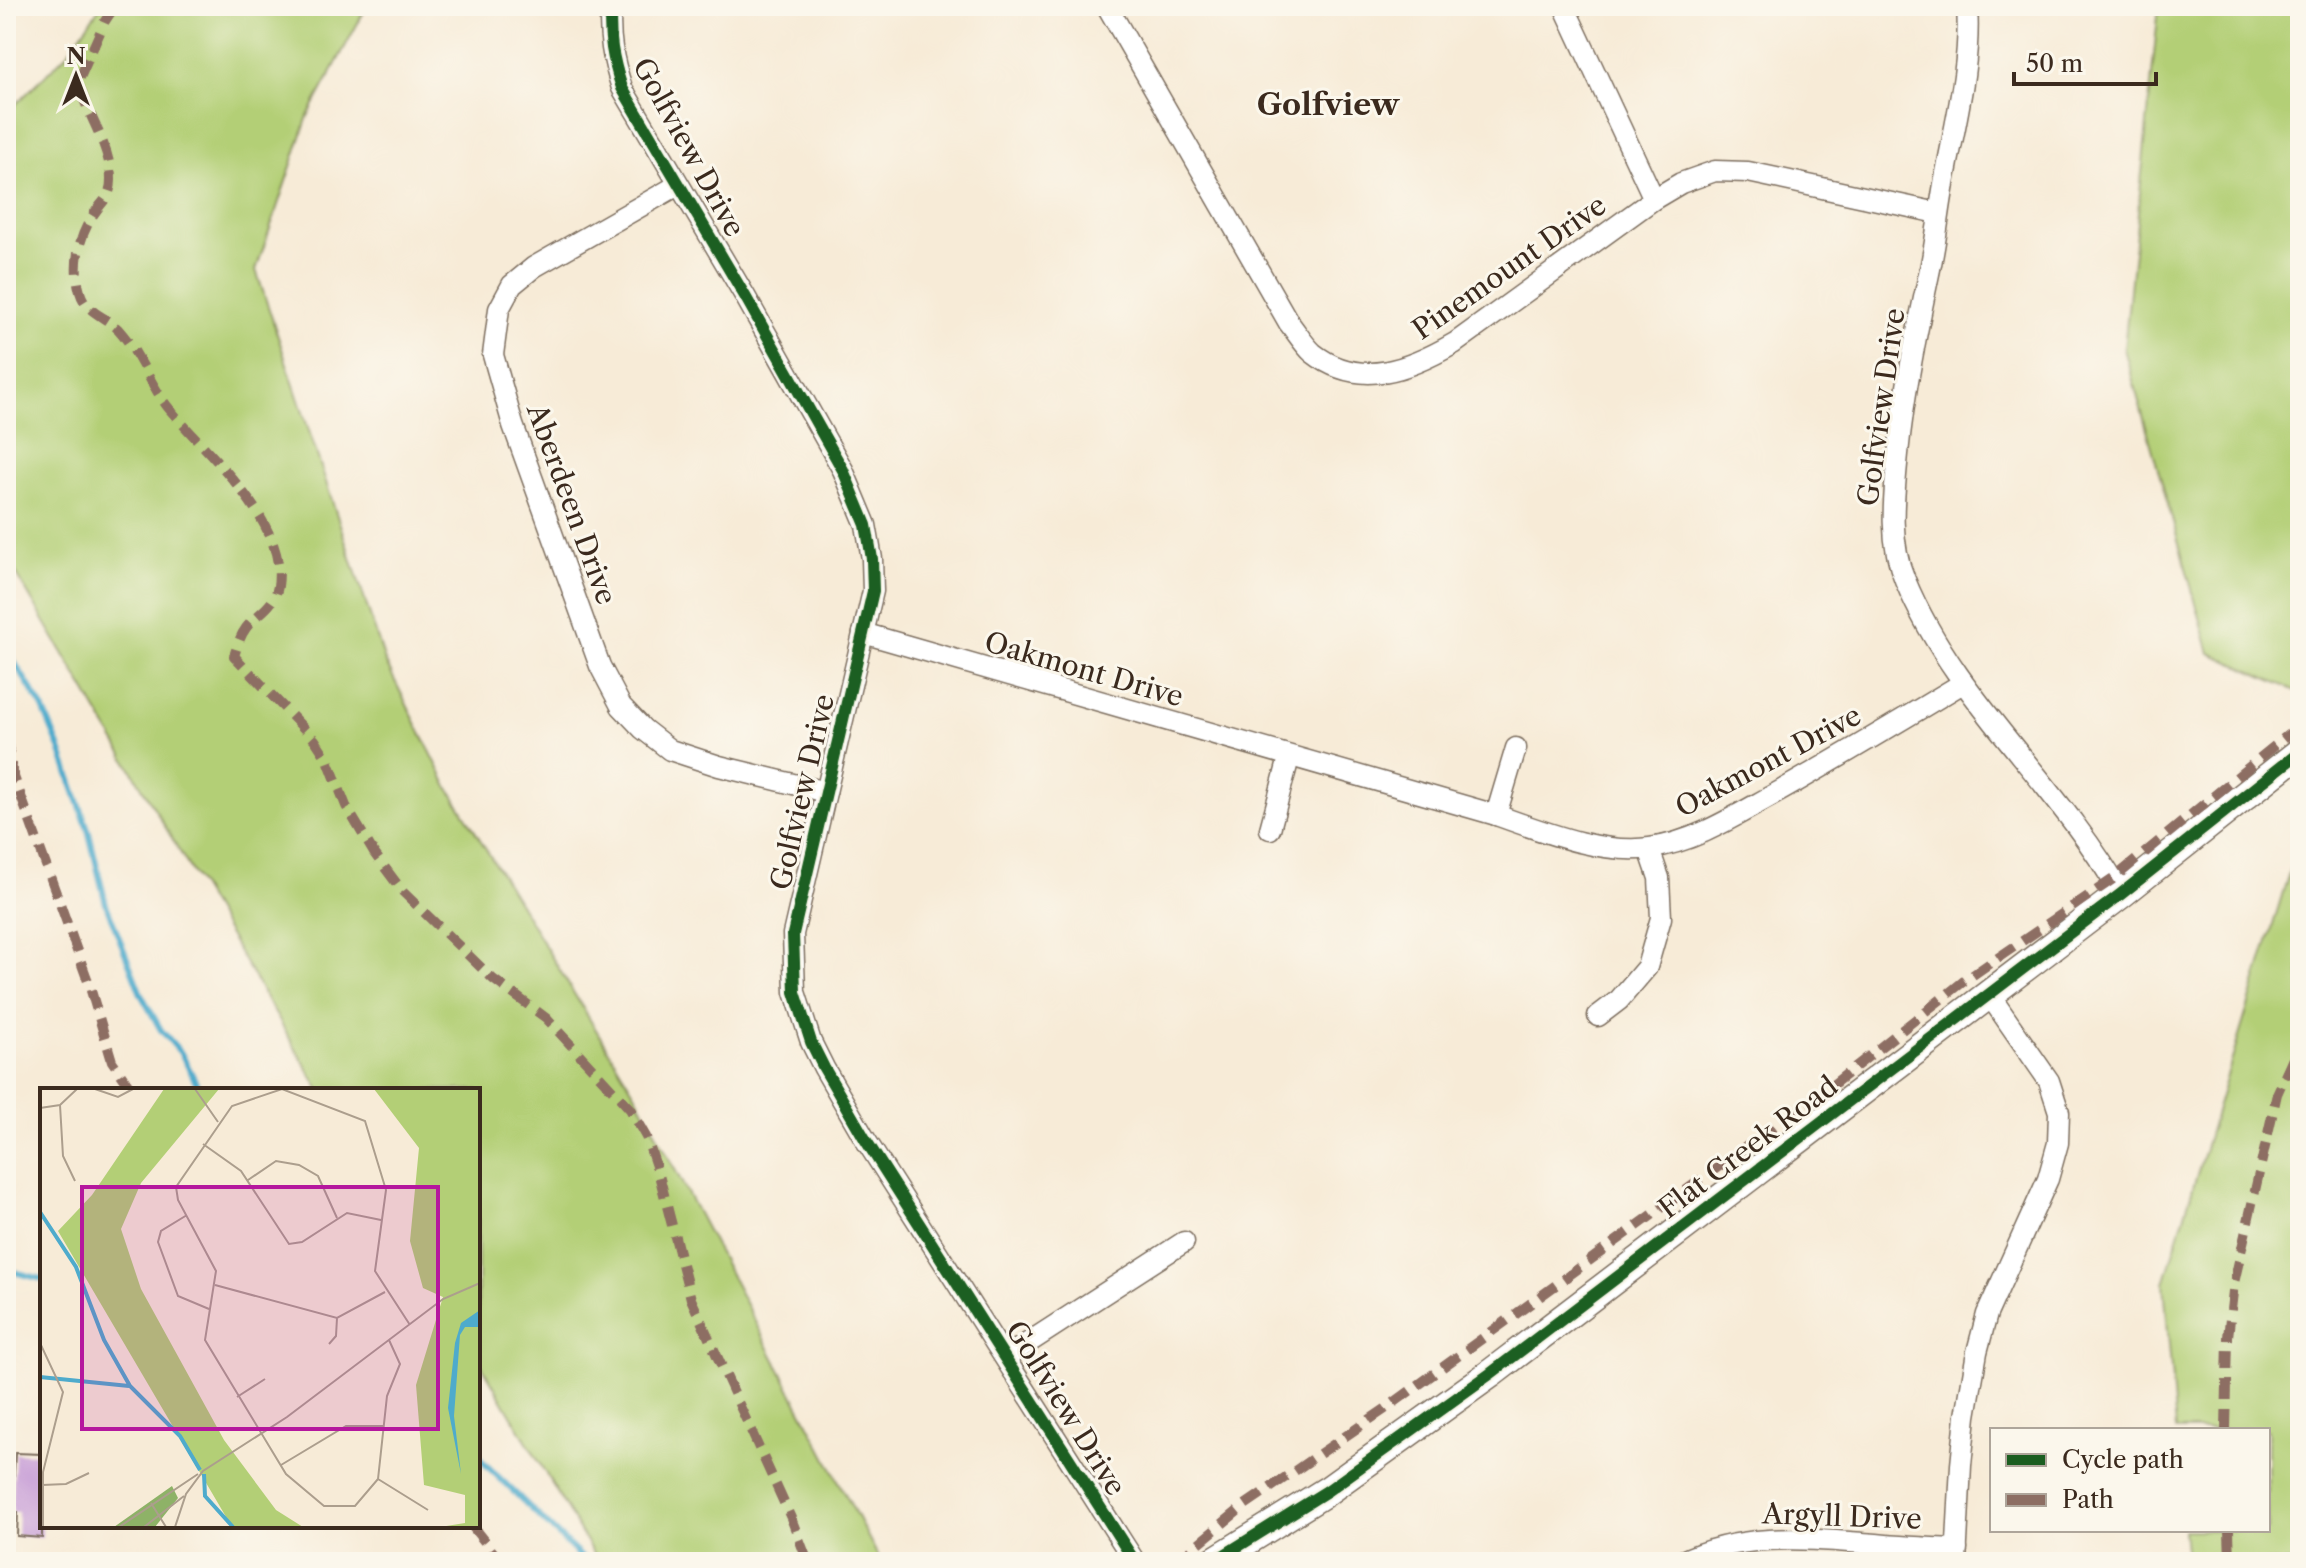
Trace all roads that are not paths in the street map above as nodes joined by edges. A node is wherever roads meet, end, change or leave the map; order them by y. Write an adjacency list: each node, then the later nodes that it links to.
1 (611, 6): 5 (street, Golfview Drive)
2 (1107, 6): 6 (street, Pinemount Drive)
3 (1564, 6): 6 (street)
4 (1967, 6): 7 (street, Golfview Drive)
5 (678, 185): 8 (street, Golfview Drive); 13 (street, Aberdeen Drive)
6 (1654, 199): 7 (street, Pinemount Drive)
7 (1938, 213): 9 (street, Golfview Drive)
8 (863, 633): 12 (street, Oakmont Drive); 13 (street, Golfview Drive)
9 (1963, 683): 16 (street, Oakmont Drive); 17 (street, Golfview Drive)
10 (1516, 748): 14 (street)
11 (2300, 752): 17 (street, Flat Creek Road)
12 (1289, 758): 14 (street, Oakmont Drive); 15 (street)
13 (826, 792): 21 (street, Golfview Drive)
14 (1496, 815): 16 (street, Oakmont Drive)
15 (1270, 829)
16 (1649, 849): 19 (street)
17 (2121, 894): 18 (street, Flat Creek Road)
18 (1988, 993): 22 (street); 24 (street, Flat Creek Road)
19 (1598, 1016)
20 (1184, 1242): 21 (street)
21 (1006, 1357): 23 (street, Golfview Drive)
22 (1957, 1556): 25 (street, Argyll Drive)
23 (1135, 1562)
24 (1213, 1562)
25 (1680, 1562)

